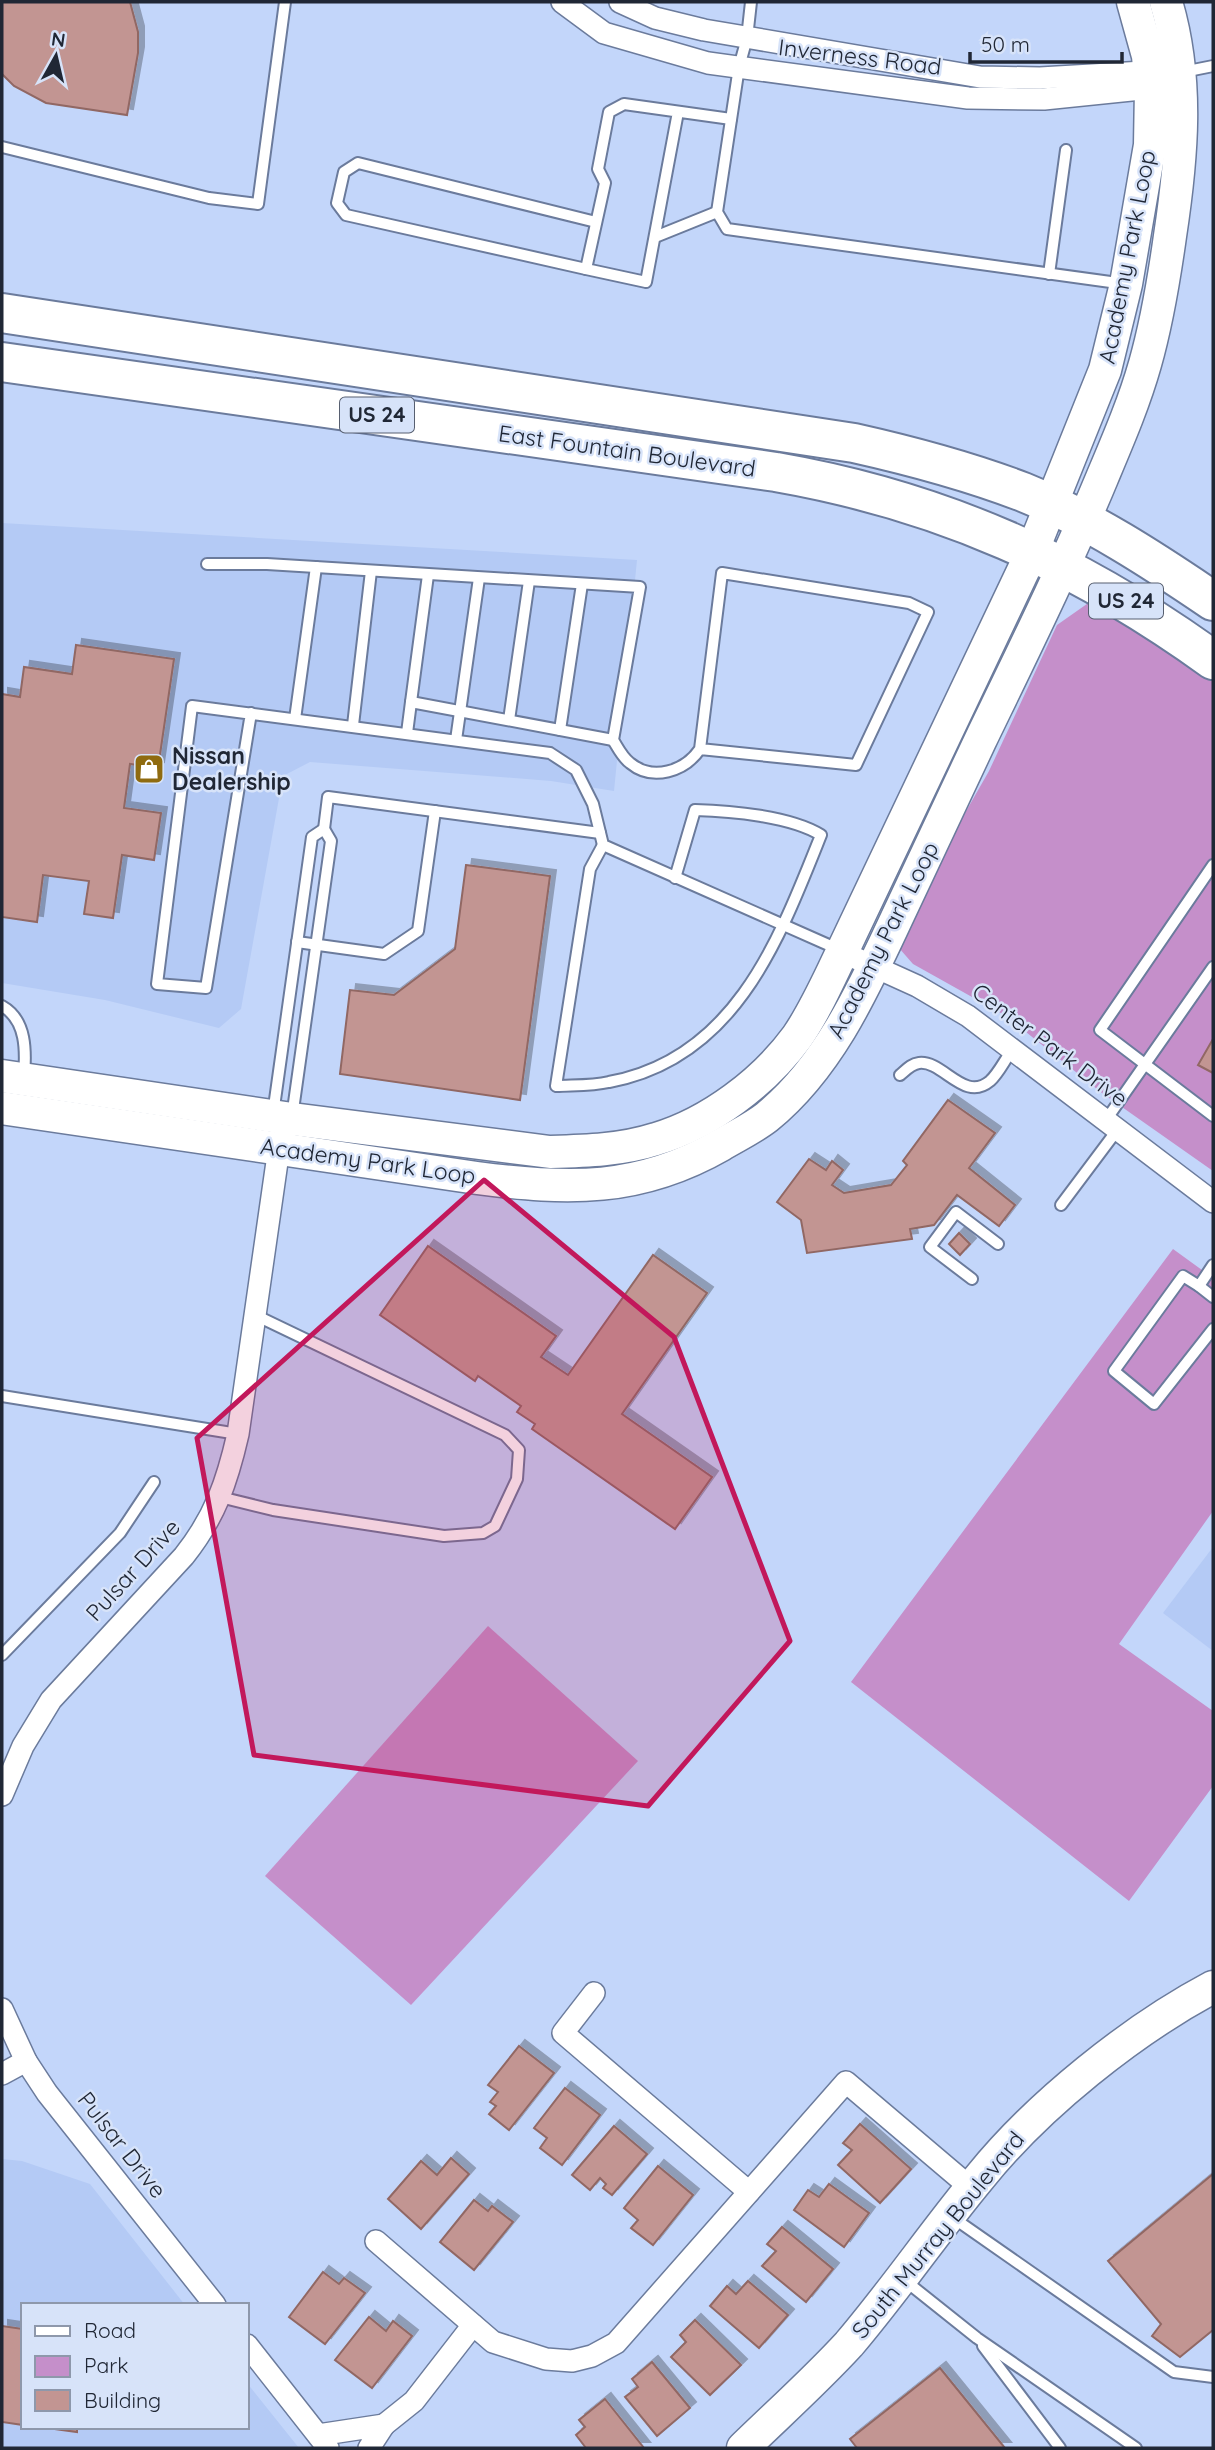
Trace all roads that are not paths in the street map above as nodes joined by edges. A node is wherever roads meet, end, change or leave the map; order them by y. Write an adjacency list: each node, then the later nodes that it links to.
1 (285, 2): 14 (lane)
2 (562, 2): 9 (street, Inverness Road)
3 (620, 2): 7 (street, Inverness Road)
4 (751, 2): 7 (lane)
5 (1133, 2): 11 (street, Academy Park Loop)
6 (1166, 2): 10 (street, Academy Park Loop)
7 (747, 38): 9 (lane); 11 (street, Inverness Road)
8 (1213, 66): 10 (lane)
9 (739, 67): 11 (street, Inverness Road); 13 (lane)
10 (1181, 73): 11 (street, Inverness Road); 24 (street, Academy Park Loop)
11 (1150, 79): 21 (street, Academy Park Loop)
12 (678, 112): 13 (lane); 17 (lane); 18 (lane)
13 (731, 120): 16 (lane)
14 (2, 147)
15 (1066, 150): 20 (lane)
16 (717, 212): 18 (lane); 20 (lane)
17 (596, 222): 19 (lane); 19 (lane)
18 (655, 237): 19 (lane)
19 (586, 269)
20 (1049, 274): 21 (lane)
21 (1126, 284): 24 (street, Academy Park Loop)
22 (2, 313): 24 (highway, East Fountain Boulevard / US 24)
23 (2, 362): 25 (highway, East Fountain Boulevard / US 24)
24 (1067, 514): 25 (street, Academy Park Loop); 33 (highway, East Fountain Boulevard / US 24)
25 (1047, 559): 34 (highway, East Fountain Boulevard / US 24); 55 (street, Academy Park Loop); 56 (street, Academy Park Loop)
26 (207, 564): 27 (lane)
27 (316, 567): 28 (lane); 38 (lane)
28 (371, 571): 29 (lane); 40 (lane)
29 (428, 575): 30 (lane); 35 (lane)
30 (479, 578): 31 (lane); 36 (lane)
31 (529, 580): 32 (lane); 39 (lane)
32 (582, 584): 41 (lane); 44 (lane)
33 (1213, 601)
34 (1213, 660)
35 (411, 702): 36 (lane); 42 (lane)
36 (461, 711): 39 (lane); 43 (lane)
37 (251, 713): 37 (lane); 38 (lane)
38 (295, 719): 40 (lane)
39 (509, 720): 41 (lane)
40 (354, 725): 42 (lane)
41 (559, 730): 44 (lane)
42 (407, 733): 43 (lane)
43 (456, 740): 48 (lane)
44 (613, 740): 45 (lane)
45 (700, 749): 45 (lane)
46 (435, 811): 47 (lane); 48 (lane); 54 (lane)
47 (324, 829): 53 (lane); 54 (lane)
48 (600, 833): 49 (lane)
49 (603, 845): 51 (lane); 52 (lane)
50 (1213, 865): 60 (lane)
51 (675, 878): 52 (lane); 52 (lane)
52 (784, 926): 55 (lane)
53 (297, 942): 54 (lane); 64 (lane)
54 (317, 945): 64 (lane)
55 (842, 951): 56 (street, Center Park Drive); 64 (street, Academy Park Loop)
56 (874, 966): 59 (street, Center Park Drive); 66 (street, Academy Park Loop)
57 (1213, 967): 60 (lane)
58 (2, 1006): 62 (lane)
59 (1013, 1049): 61 (lane); 65 (street, Center Park Drive)
60 (1144, 1065): 63 (lane); 65 (lane)
61 (900, 1075)
62 (15, 1094): 64 (street, Academy Park Loop); 66 (street, Academy Park Loop)
63 (1213, 1116)
64 (282, 1118): 66 (street, Pulsar Drive)
65 (1112, 1124): 67 (street, Center Park Drive); 68 (lane)
66 (279, 1148): 74 (street, Pulsar Drive)
67 (1213, 1202)
68 (1061, 1205)
69 (998, 1244): 71 (lane)
70 (1213, 1265): 72 (lane)
71 (972, 1279)
72 (1199, 1286): 73 (lane); 75 (lane)
73 (1213, 1297)
74 (255, 1315): 77 (street, Pulsar Drive); 79 (lane)
75 (1213, 1329)
76 (2, 1396): 77 (lane)
77 (238, 1434): 79 (street, Pulsar Drive)
78 (154, 1482): 80 (lane)
79 (220, 1497): 81 (street, Pulsar Drive)
80 (2, 1655)
81 (2, 1795)
82 (1212, 1992): 87 (street, South Murray Boulevard)
83 (594, 1993): 88 (street)
84 (2, 2009): 85 (street, Pulsar Drive)
85 (26, 2061): 86 (street); 92 (street, Pulsar Drive)
86 (2, 2074)
87 (971, 2188): 88 (street); 89 (street, South Murray Boulevard)
88 (749, 2192): 93 (street)
89 (949, 2215): 91 (street, South Murray Boulevard); 96 (lane)
90 (376, 2241): 93 (street)
91 (901, 2278): 94 (lane); 99 (street, South Murray Boulevard)
92 (213, 2303)
93 (473, 2325): 97 (street)
94 (977, 2338): 101 (lane); 102 (lane)
95 (248, 2346): 98 (street)
96 (1213, 2377)
97 (384, 2425): 98 (street); 100 (street)
98 (323, 2441)
99 (749, 2446)
100 (369, 2448)
101 (1060, 2448)
102 (1136, 2448)

